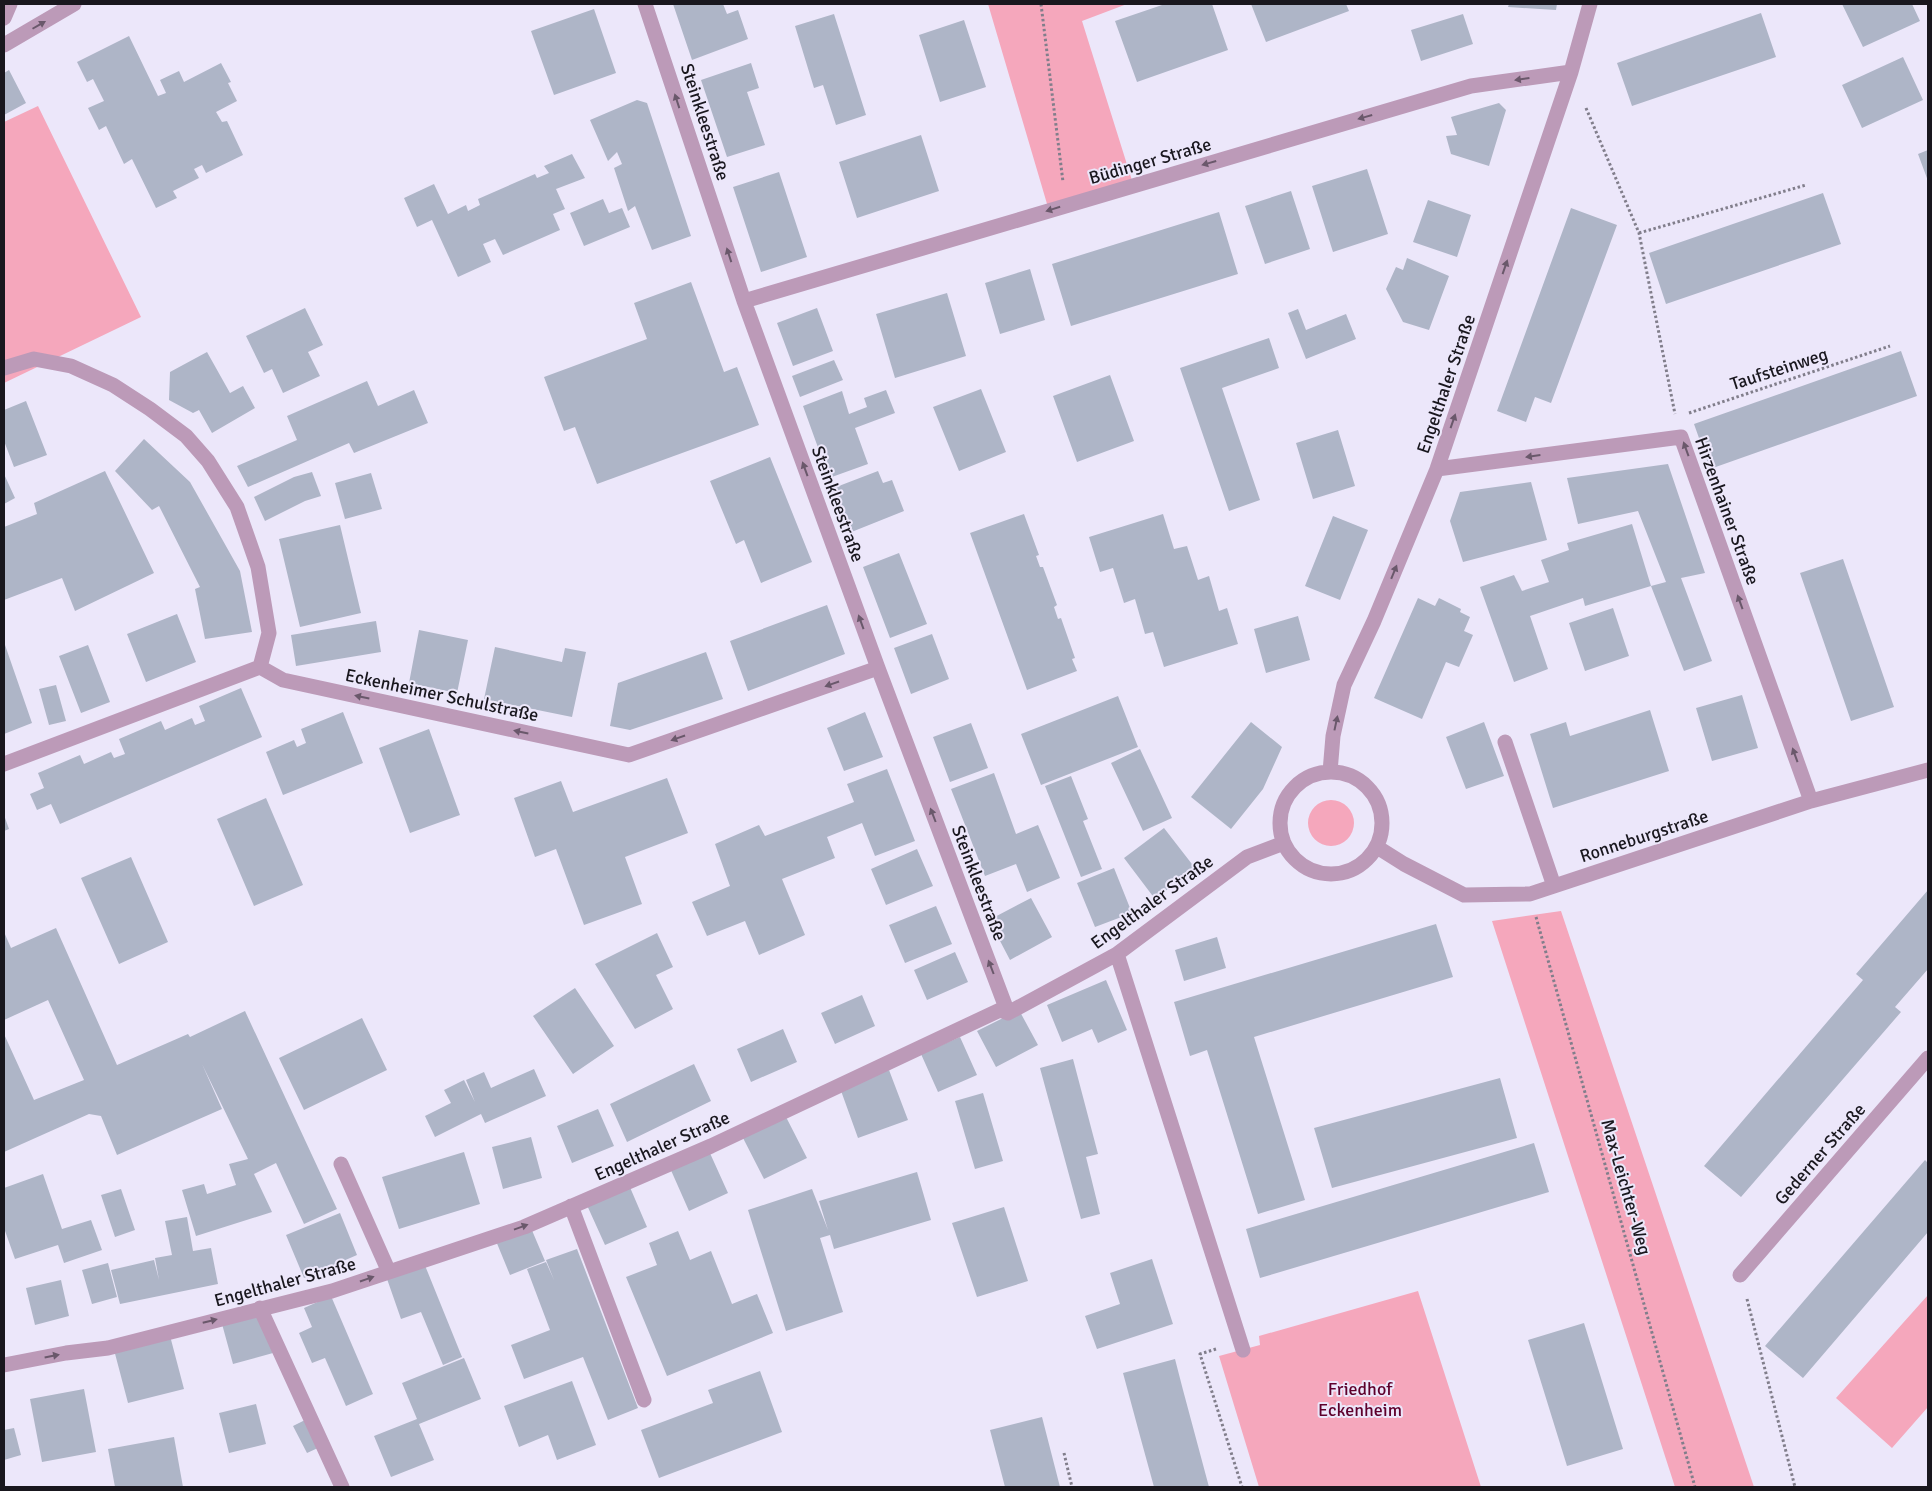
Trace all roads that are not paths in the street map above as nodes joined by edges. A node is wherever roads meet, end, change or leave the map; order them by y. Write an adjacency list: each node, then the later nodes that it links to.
1 (10, 4): 5 (street)
2 (74, 4): 6 (street, one-way to 2)
3 (645, 4): 8 (street, Steinkleestraße, one-way to 3)
4 (1590, 4): 7 (street, Engelthaler Straße)
5 (4, 18)
6 (4, 45)
7 (1571, 72): 8 (street, Büdinger Straße, one-way to 8); 10 (street, Engelthaler Straße, one-way to 7)
8 (744, 301): 12 (street, Steinkleestraße, one-way to 8)
9 (4, 368): 11 (street)
10 (1437, 469): 16 (street, Engelthaler Straße, one-way to 10); 17 (street, Hirzenhainer Straße, one-way to 10)
11 (260, 667): 12 (street, Eckenheimer Schulstraße, one-way to 11); 14 (street)
12 (878, 668): 22 (street, Steinkleestraße, one-way to 12)
13 (1505, 742): 20 (street)
14 (4, 764)
15 (1928, 770): 17 (street, Ronneburgstraße)
16 (1330, 772): 18 (street); 19 (street)
17 (1811, 801): 20 (street, Ronneburgstraße)
18 (1284, 843): 19 (street); 21 (street, Engelthaler Straße)
19 (1377, 847): 20 (street, Ronneburgstraße)
20 (1554, 886)
21 (1117, 954): 22 (street, Engelthaler Straße); 29 (street)
22 (1008, 1013): 25 (street, Engelthaler Straße)
23 (1928, 1058): 27 (street, Gederner Straße)
24 (341, 1164): 26 (street)
25 (571, 1206): 26 (street, Engelthaler Straße, one-way to 25); 31 (street)
26 (389, 1272): 28 (street, Engelthaler Straße, one-way to 26)
27 (1740, 1275)
28 (260, 1308): 30 (street, Engelthaler Straße, one-way to 28); 32 (street)
29 (1241, 1345)
30 (4, 1365)
31 (644, 1400)
32 (342, 1487)

